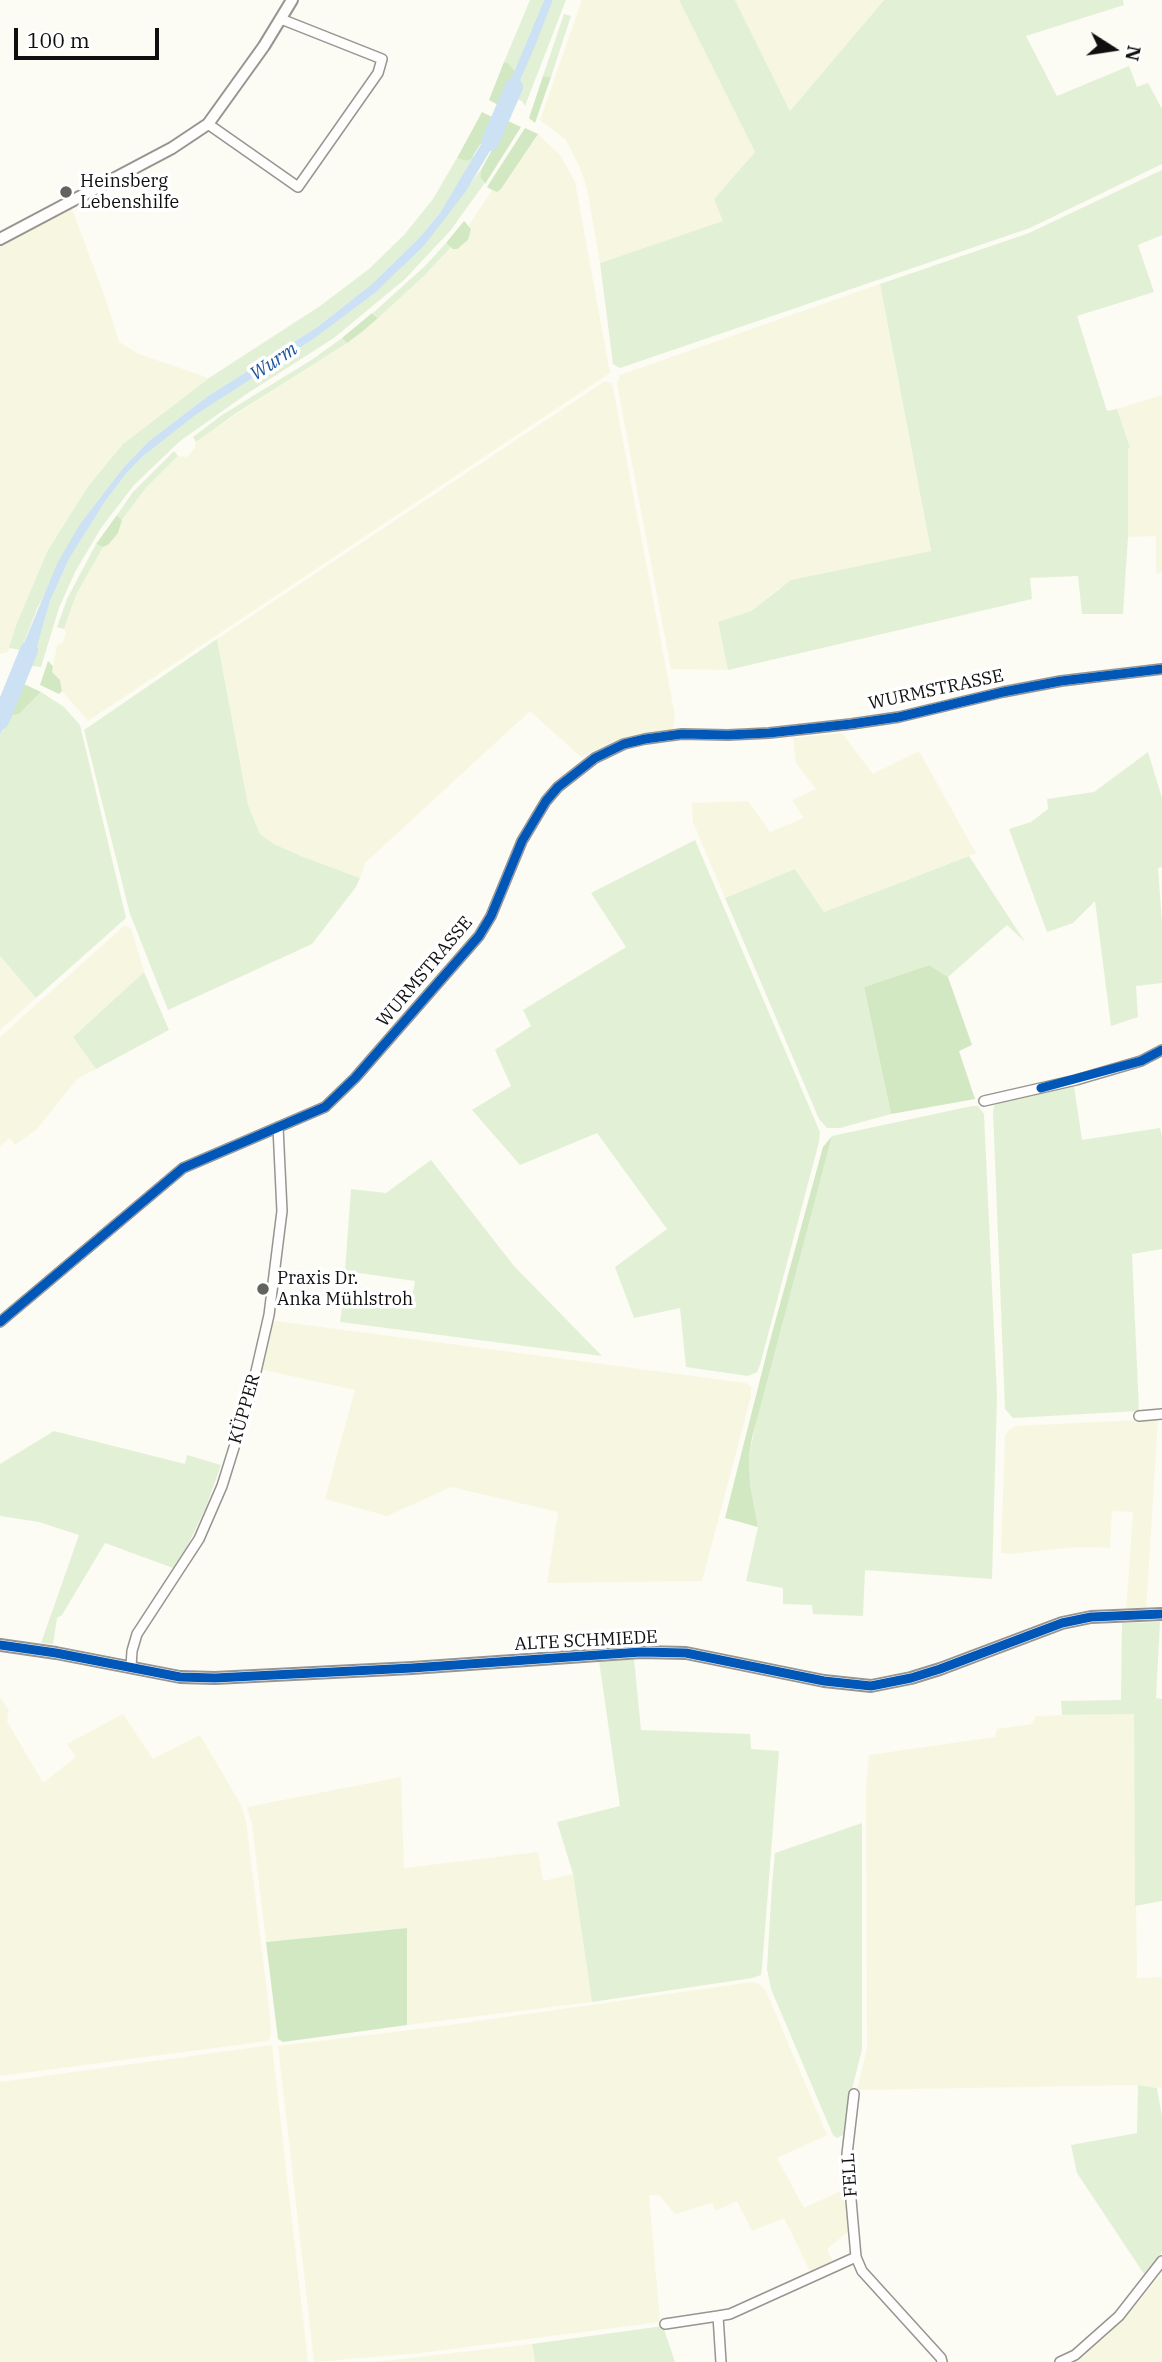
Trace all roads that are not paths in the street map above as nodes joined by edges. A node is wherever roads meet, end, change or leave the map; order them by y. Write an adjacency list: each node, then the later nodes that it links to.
1 (292, 0): 2 (street)
2 (281, 19): 3 (street); 3 (street)
3 (208, 124): 4 (street)
4 (0, 239)
5 (1162, 669): 8 (street, WURMSTRASSE)
6 (1162, 1050): 7 (street)
7 (984, 1101)
8 (278, 1127): 9 (street, WURMSTRASSE); 14 (street, KÜPPER)
9 (0, 1322)
10 (1162, 1415): 11 (street)
11 (1139, 1416)
12 (1162, 1614): 14 (street, ALTE SCHMIEDE)
13 (0, 1645): 14 (street, ALTE SCHMIEDE)
14 (131, 1667)
15 (854, 2094): 16 (street, FELL)
16 (856, 2257): 18 (street); 21 (street, FELL)
17 (1162, 2261): 22 (street)
18 (718, 2316): 19 (street); 20 (street)
19 (665, 2324)
20 (721, 2362)
21 (942, 2362)
22 (1059, 2362)

